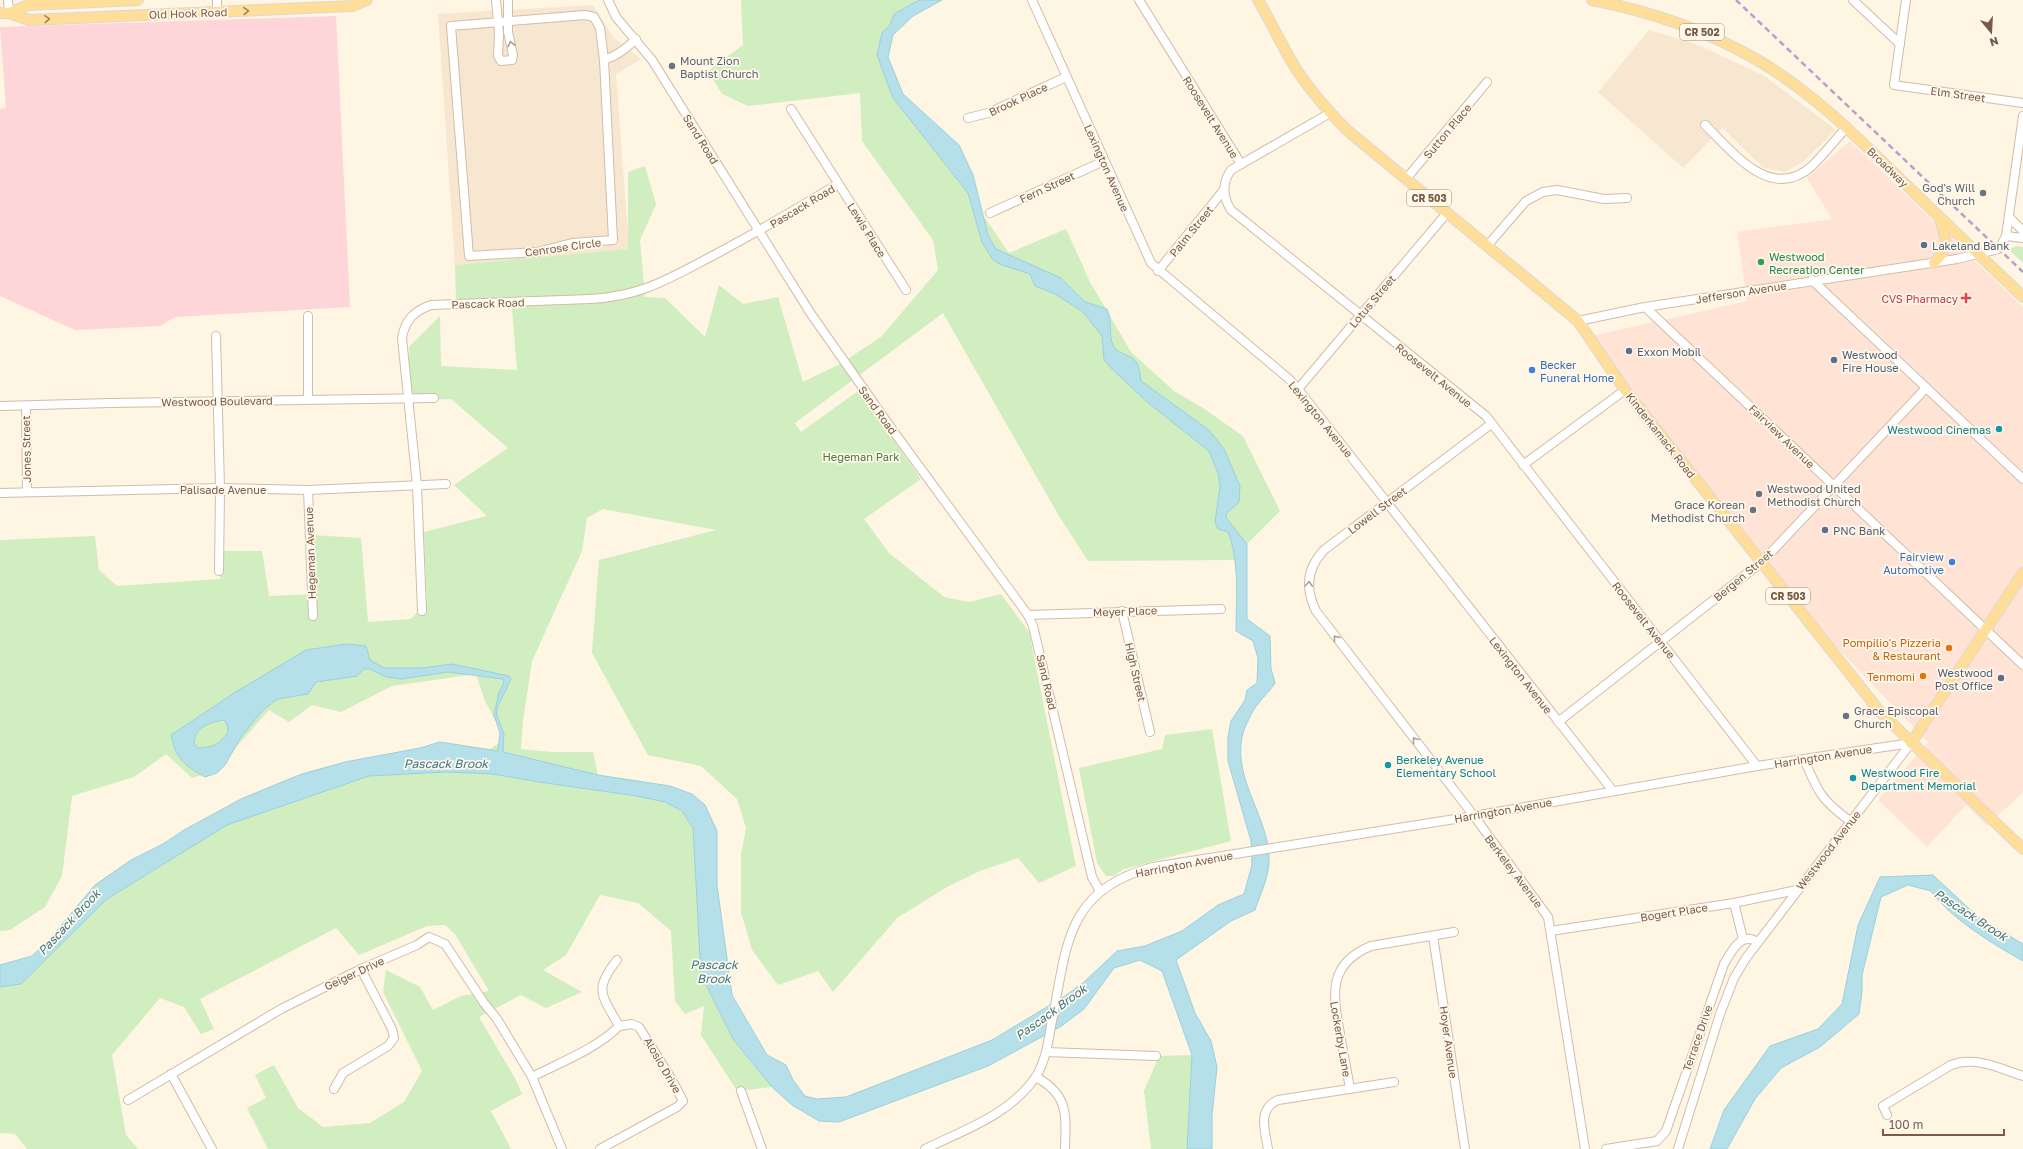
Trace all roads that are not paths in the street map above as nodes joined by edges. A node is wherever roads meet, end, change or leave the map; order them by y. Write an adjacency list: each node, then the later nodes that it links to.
1 (8, 0): 15 (street)
2 (138, 0): 15 (main road, Old Hook Road)
3 (217, 0): 14 (street)
4 (367, 0): 14 (main road, Old Hook Road, one-way to 4)
5 (496, 0): 16 (street)
6 (508, 0): 17 (street)
7 (608, 0): 18 (street, Sand Road)
8 (1032, 0): 21 (street, Lexington Avenue)
9 (1139, 0): 31 (street, Roosevelt Avenue)
10 (1258, 0): 25 (main road, Kinderkamack Road / CR 503)
11 (1592, 0): 29 (main road, Broadway / CR 502)
12 (1853, 0): 19 (street)
13 (1906, 0): 19 (street)
14 (217, 12): 15 (main road, Old Hook Road, one-way to 14)
15 (4, 13)
16 (498, 22): 17 (street, Cenrose Circle); 17 (street, one-way to 17); 20 (street, Cenrose Circle)
17 (508, 22): 20 (street, Cenrose Circle)
18 (636, 39): 20 (street); 41 (street, Sand Road)
19 (1900, 44): 23 (street, Elm Street)
20 (604, 60)
21 (1066, 77): 27 (street, Brook Place); 30 (street, Lexington Avenue)
22 (1487, 82): 32 (street, Sutton Place)
23 (2023, 104)
24 (791, 109): 33 (street, Lewis Place)
25 (1330, 113): 31 (street); 32 (main road, Kinderkamack Road / CR 503)
26 (2023, 116): 39 (street)
27 (968, 118)
28 (1705, 125): 29 (street)
29 (1847, 127): 38 (main road, Broadway / CR 502)
30 (1104, 161): 36 (street, Fern Street); 47 (street, Lexington Avenue)
31 (1241, 164): 34 (street, Roosevelt Avenue)
32 (1406, 179): 37 (main road, Kinderkamack Road / CR 503)
33 (838, 184): 41 (street, Pascack Road); 49 (street, Lewis Place)
34 (1224, 191): 47 (street, Palm Street); 52 (street, Roosevelt Avenue)
35 (1627, 198): 44 (street)
36 (990, 213)
37 (1447, 213): 44 (main road, Kinderkamack Road / CR 503); 52 (street, Lotus Street)
38 (1940, 217): 45 (main road, Broadway / CR 502); 46 (main road)
39 (2009, 217): 40 (street); 42 (street)
40 (2023, 231)
41 (759, 232): 61 (street, Pascack Road); 82 (street, Sand Road)
42 (2006, 236): 43 (street); 45 (street, Jefferson Avenue)
43 (2023, 238)
44 (1487, 246): 54 (main road, Kinderkamack Road / CR 503)
45 (1980, 255): 46 (street, Jefferson Avenue); 50 (main road, Broadway / CR 502)
46 (1934, 263): 48 (street, Jefferson Avenue)
47 (1158, 271): 56 (street, Lexington Avenue)
48 (1812, 280): 51 (street, Jefferson Avenue); 57 (street)
49 (906, 290)
50 (2023, 297)
51 (1645, 307): 54 (street, Jefferson Avenue); 70 (street, Fairview Avenue)
52 (1360, 315): 56 (street, Lotus Street); 65 (street, Roosevelt Avenue)
53 (308, 316): 60 (street)
54 (1578, 321): 58 (main road, Kinderkamack Road / CR 503)
55 (216, 336): 62 (street)
56 (1298, 388): 75 (street, Lexington Avenue)
57 (1926, 388): 67 (street); 70 (street, Bergen Street)
58 (1625, 390): 66 (street); 76 (main road, Kinderkamack Road / CR 503)
59 (434, 398): 61 (street, Westwood Boulevard)
60 (308, 399): 61 (street, Westwood Boulevard); 62 (street, Westwood Boulevard)
61 (408, 400): 69 (street, Pascack Road)
62 (216, 401): 64 (street, Westwood Boulevard); 71 (street)
63 (0, 406): 64 (street, Westwood Boulevard)
64 (26, 406): 74 (street, Jones Street)
65 (1491, 424): 66 (street, Roosevelt Avenue); 75 (street, Lowell Street)
66 (1523, 465): 86 (street, Roosevelt Avenue)
67 (2023, 479)
68 (446, 484): 69 (street, Palisade Avenue)
69 (417, 485): 72 (street, Palisade Avenue); 80 (street, Pascack Road)
70 (1834, 486): 76 (street, Bergen Street); 85 (street, Fairview Avenue)
71 (220, 488): 72 (street, Palisade Avenue); 74 (street, Palisade Avenue); 77 (street)
72 (308, 490): 83 (street, Hegeman Avenue)
73 (0, 492): 74 (street, Palisade Avenue)
74 (27, 492)
75 (1387, 503): 84 (street, Lowell Street, one-way to 75); 88 (street, Lexington Avenue)
76 (1762, 562): 86 (street, Bergen Street); 90 (main road, Kinderkamack Road / CR 503)
77 (219, 571)
78 (2023, 573): 85 (main road, Westwood Avenue)
79 (1221, 609): 81 (street, Meyer Place)
80 (422, 611)
81 (1122, 611): 82 (street, Meyer Place); 89 (street, High Street)
82 (1028, 615): 98 (street, Sand Road)
83 (313, 616)
84 (1322, 619): 94 (street, Berkeley Avenue, one-way to 84)
85 (1987, 630): 87 (street, Fairview Avenue); 90 (main road, Westwood Avenue)
86 (1660, 642): 88 (street, Bergen Street); 92 (street, Roosevelt Avenue)
87 (2023, 665)
88 (1558, 722): 93 (street, Lexington Avenue)
89 (1150, 732)
90 (1911, 743): 91 (street, Harrington Avenue); 95 (street, Westwood Avenue); 96 (main road, Kinderkamack Road / CR 503)
91 (1804, 759): 92 (street, Harrington Avenue); 95 (street)
92 (1757, 766): 93 (street, Harrington Avenue)
93 (1613, 791): 94 (street, Harrington Avenue)
94 (1474, 816): 98 (street, Harrington Avenue); 100 (street, Berkeley Avenue)
95 (1850, 821): 97 (street, Westwood Avenue)
96 (2023, 849)
97 (1797, 890): 99 (street, Bogert Place); 104 (street, Westwood Avenue)
98 (1100, 891): 108 (street, Harrington Avenue)
99 (1734, 903): 100 (street, Bogert Place); 103 (street)
100 (1550, 931): 128 (street, Berkeley Avenue)
101 (1454, 932): 102 (street, Lockerby Lane)
102 (1433, 936): 116 (street, Lockerby Lane); 127 (street, Hoyer Avenue)
103 (1743, 939): 104 (street); 129 (street, Terrace Drive)
104 (1757, 942): 130 (street, Westwood Avenue)
105 (617, 960): 107 (street)
106 (361, 969): 110 (street, Geiger Drive); 112 (street, Geiger Drive); 115 (street)
107 (619, 1026): 112 (street); 122 (street, Alosio Drive)
108 (1046, 1052): 109 (street); 113 (street, Harrington Avenue)
109 (1156, 1056)
110 (171, 1074): 118 (street, Geiger Drive); 120 (street)
111 (2023, 1076): 119 (street)
112 (532, 1077): 121 (street, Geiger Drive)
113 (1036, 1077): 124 (street); 125 (street)
114 (1394, 1082): 116 (street, Lockerby Lane)
115 (334, 1089)
116 (1350, 1089): 126 (street, Lockerby Lane)
117 (741, 1091): 123 (street)
118 (128, 1100)
119 (1887, 1115)
120 (212, 1149)
121 (562, 1149)
122 (600, 1149)
123 (762, 1149)
124 (925, 1149)
125 (1065, 1149)
126 (1268, 1149)
127 (1464, 1149)
128 (1585, 1149)
129 (1606, 1149)
130 (1678, 1149)

